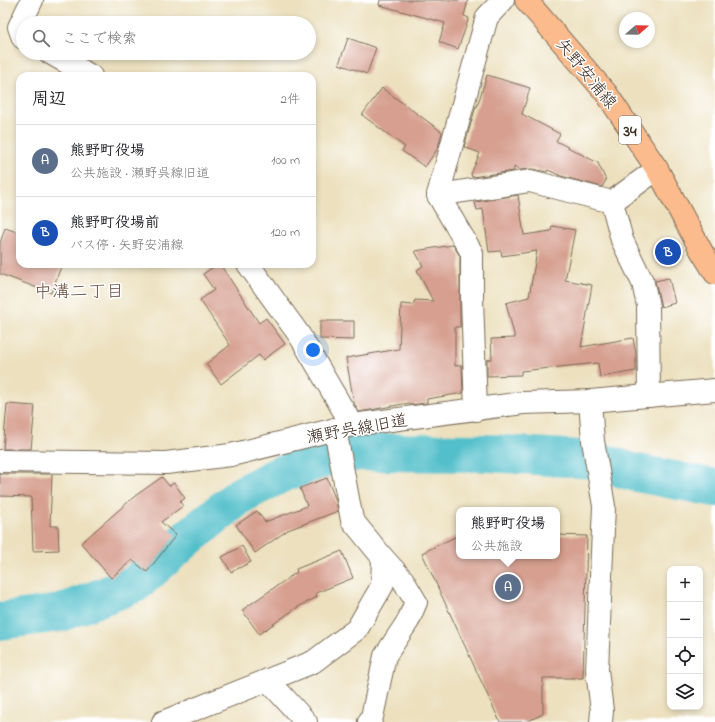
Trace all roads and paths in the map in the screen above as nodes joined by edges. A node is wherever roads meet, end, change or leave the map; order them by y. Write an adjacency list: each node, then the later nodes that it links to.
1 (32, 0): 4 (street)
2 (503, 0): 8 (street)
3 (526, 0): 7 (main road, 矢野安浦線 / 34)
4 (24, 16)
5 (62, 60): 6 (street)
6 (84, 72)
7 (657, 169): 9 (street); 11 (main road, 矢野安浦線 / 34)
8 (438, 195): 9 (street); 15 (street)
9 (612, 202): 13 (street)
10 (251, 268): 16 (street)
11 (715, 273)
12 (715, 390): 13 (street, 瀬野呉線旧道)
13 (649, 396): 14 (street, 瀬野呉線旧道)
14 (590, 401): 15 (street, 瀬野呉線旧道); 23 (street)
15 (476, 410): 16 (street, 瀬野呉線旧道)
16 (342, 432): 17 (street, 瀬野呉線旧道); 18 (street)
17 (0, 461)
18 (383, 558): 19 (street); 22 (street)
19 (268, 680): 20 (street); 21 (street)
20 (163, 722)
21 (306, 722)
22 (369, 722)
23 (601, 722)

